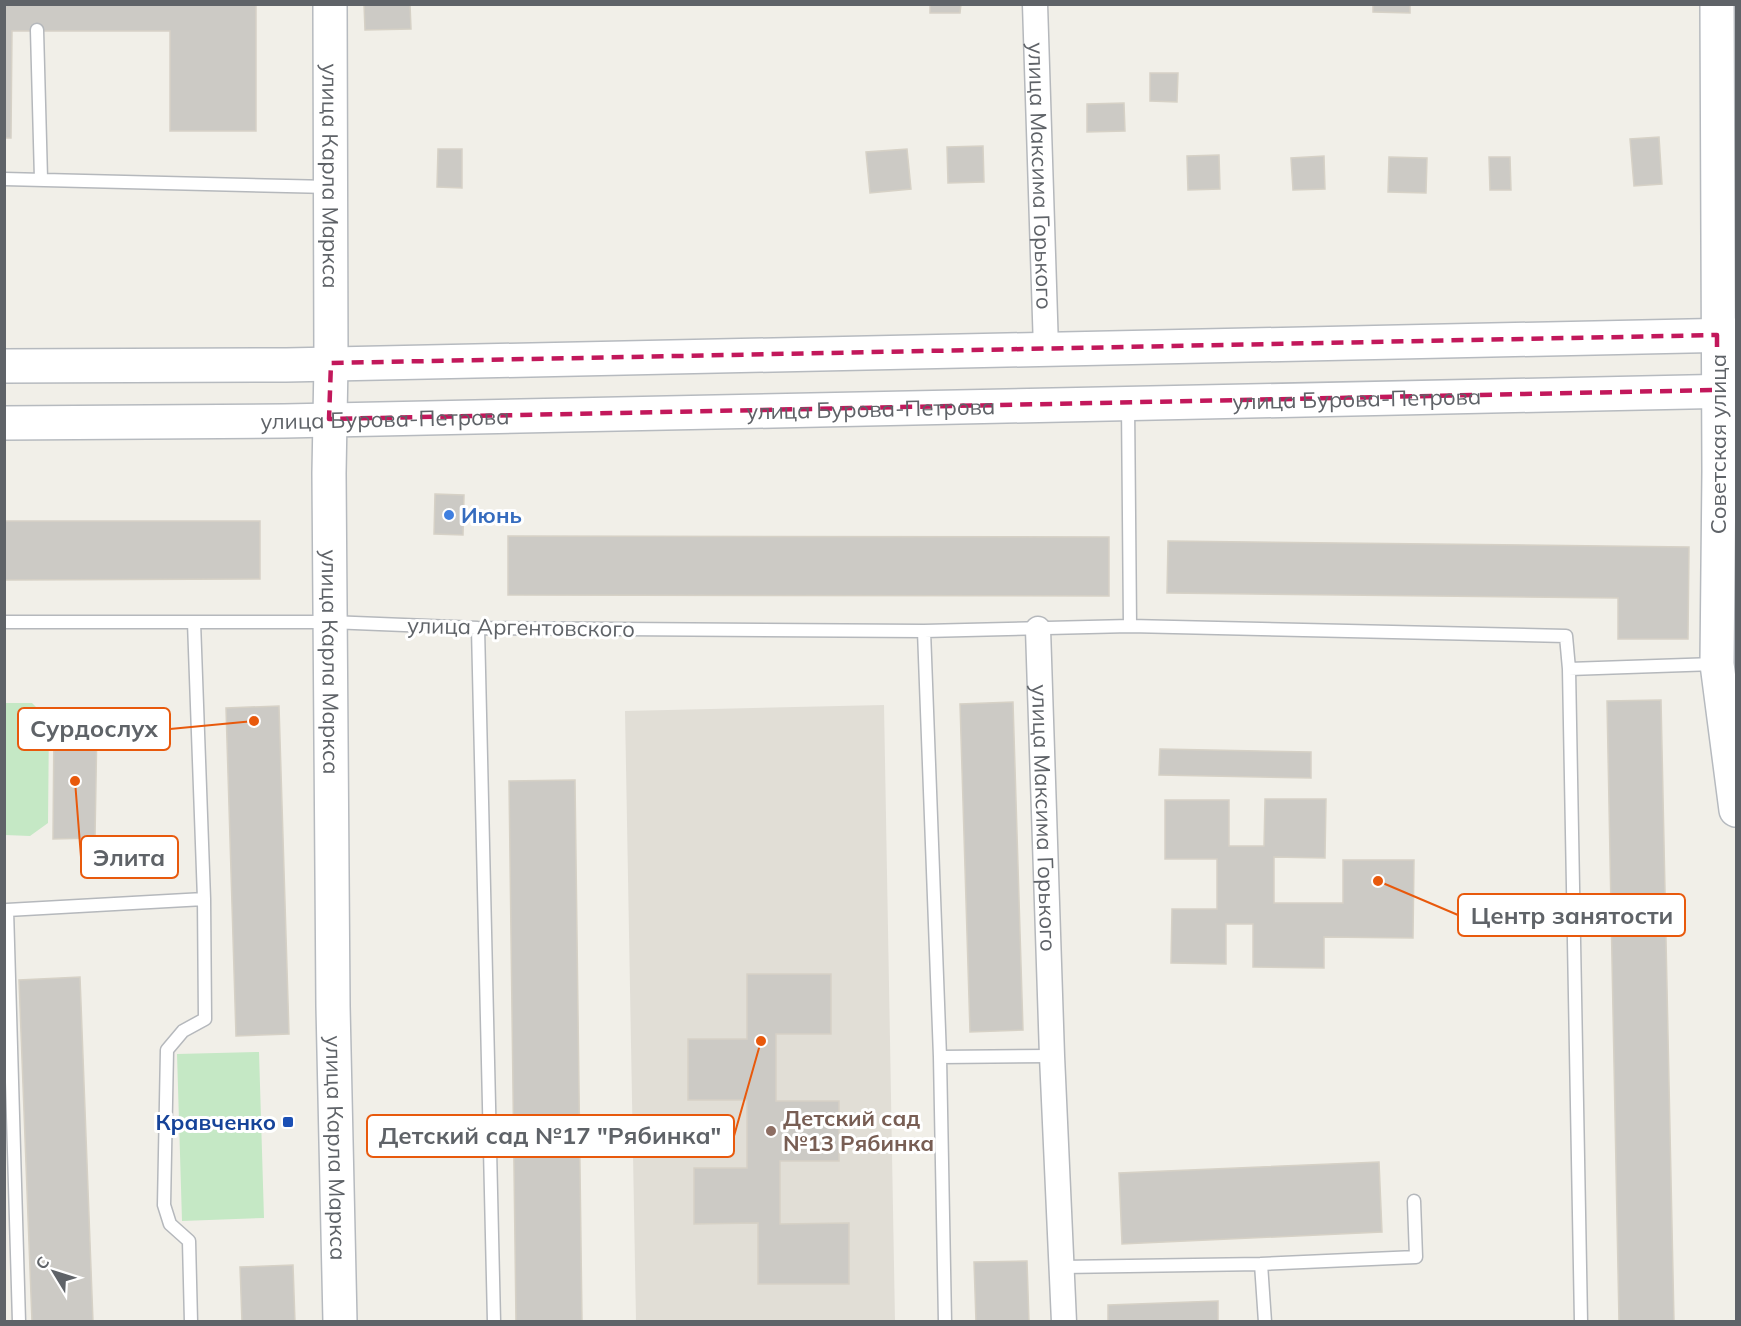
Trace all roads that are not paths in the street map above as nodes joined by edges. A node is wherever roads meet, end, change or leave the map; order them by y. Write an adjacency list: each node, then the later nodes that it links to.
1 (330, 4): 7 (main road, улица Карла Маркса)
2 (1035, 4): 9 (street, улица Максима Горького)
3 (1717, 4): 8 (main road, Советская улица)
4 (37, 30): 6 (lane)
5 (4, 179): 6 (lane)
6 (41, 179): 7 (lane)
7 (330, 187): 10 (main road, улица Карла Маркса)
8 (1727, 335): 9 (main road); 12 (main road, Советская улица)
9 (1046, 349): 10 (main road)
10 (332, 363): 11 (main road); 14 (main road, улица Карла Маркса)
11 (4, 366)
12 (1727, 391): 13 (main road, улица Бурова-Петрова); 23 (main road, Советская улица)
13 (1128, 403): 14 (main road, улица Бурова-Петрова); 19 (lane)
14 (329, 419): 15 (main road, улица Бурова-Петрова); 18 (main road, улица Карла Маркса)
15 (4, 423)
16 (4, 622): 17 (lane, улица Аргентовского)
17 (194, 622): 18 (lane, улица Аргентовского); 26 (lane)
18 (330, 622): 20 (lane, улица Аргентовского); 34 (main road, улица Карла Маркса)
19 (1130, 626): 21 (lane); 24 (lane)
20 (478, 628): 22 (lane, улица Аргентовского); 35 (lane)
21 (1038, 629): 22 (lane, улица Аргентовского); 27 (street, улица Максима Горького)
22 (924, 631): 28 (lane)
23 (1717, 664): 24 (lane); 25 (main road, Советская улица)
24 (1569, 669): 39 (lane)
25 (1737, 810)
26 (204, 899): 32 (lane); 33 (lane)
27 (1052, 1056): 28 (lane); 31 (street, улица Максима Горького)
28 (940, 1057): 36 (lane)
29 (1414, 1201): 30 (lane)
30 (1261, 1264): 31 (lane); 38 (lane)
31 (1062, 1267): 37 (street, улица Максима Горького)
32 (19, 1322)
33 (191, 1322)
34 (340, 1322)
35 (494, 1322)
36 (945, 1322)
37 (1064, 1322)
38 (1265, 1322)
39 (1581, 1322)

